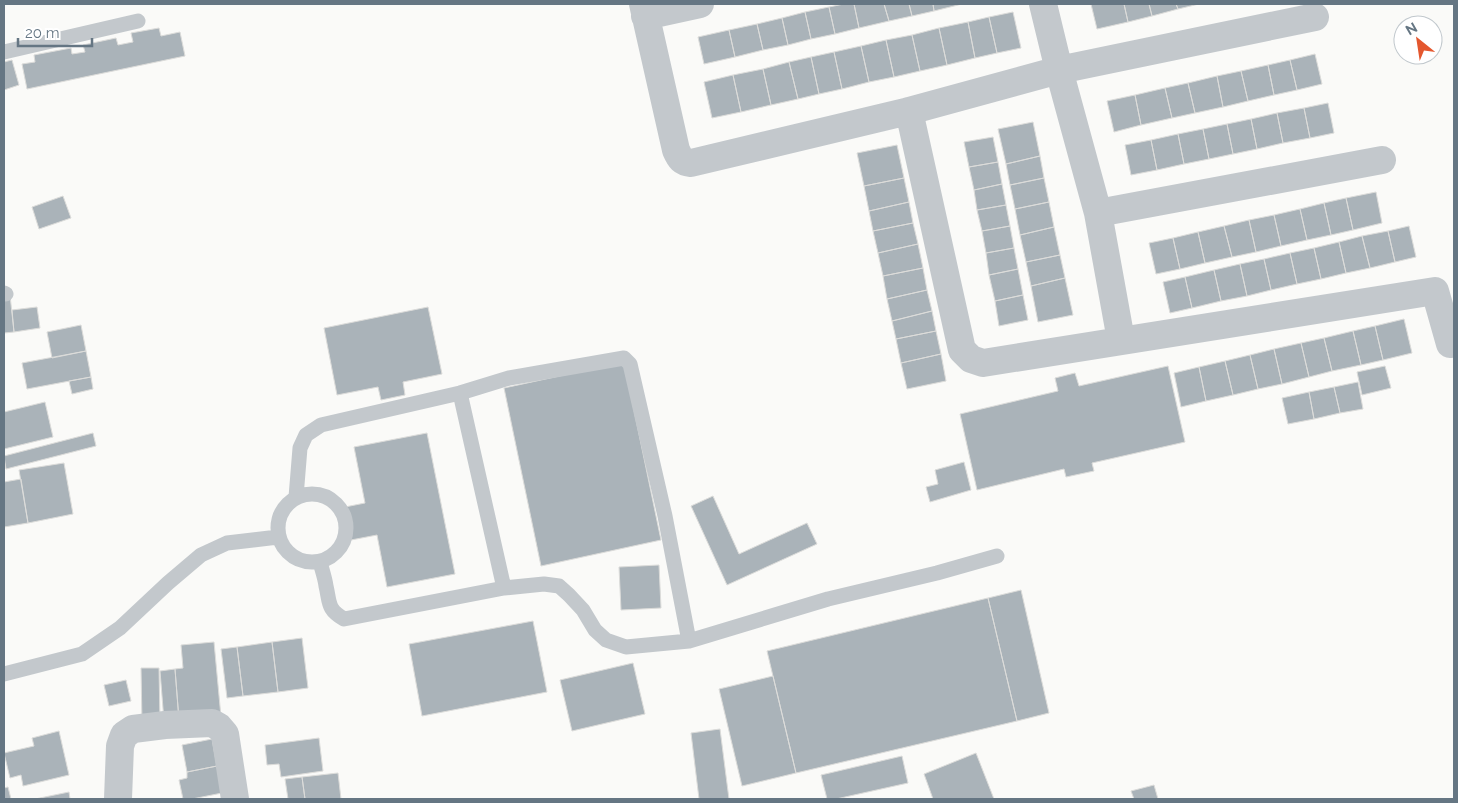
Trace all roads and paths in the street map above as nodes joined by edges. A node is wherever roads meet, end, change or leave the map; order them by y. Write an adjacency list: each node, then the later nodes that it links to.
1 (700, 4): 3 (street)
2 (1043, 4): 7 (street)
3 (644, 10): 8 (street)
4 (1315, 17): 7 (street)
5 (138, 21): 6 (lane)
6 (4, 52)
7 (1058, 70): 8 (street); 10 (street)
8 (910, 110): 11 (street)
9 (1382, 160): 10 (street)
10 (1098, 213): 11 (street)
11 (1121, 340): 12 (street)
12 (1450, 344)
13 (460, 393): 14 (lane); 18 (lane); 19 (lane)
14 (296, 498): 15 (lane); 17 (lane)
15 (278, 537): 17 (lane); 20 (lane)
16 (997, 556): 19 (lane)
17 (320, 562): 18 (lane)
18 (504, 588): 19 (lane)
19 (689, 641)
20 (4, 674)
21 (118, 799): 22 (street)
22 (235, 799)

